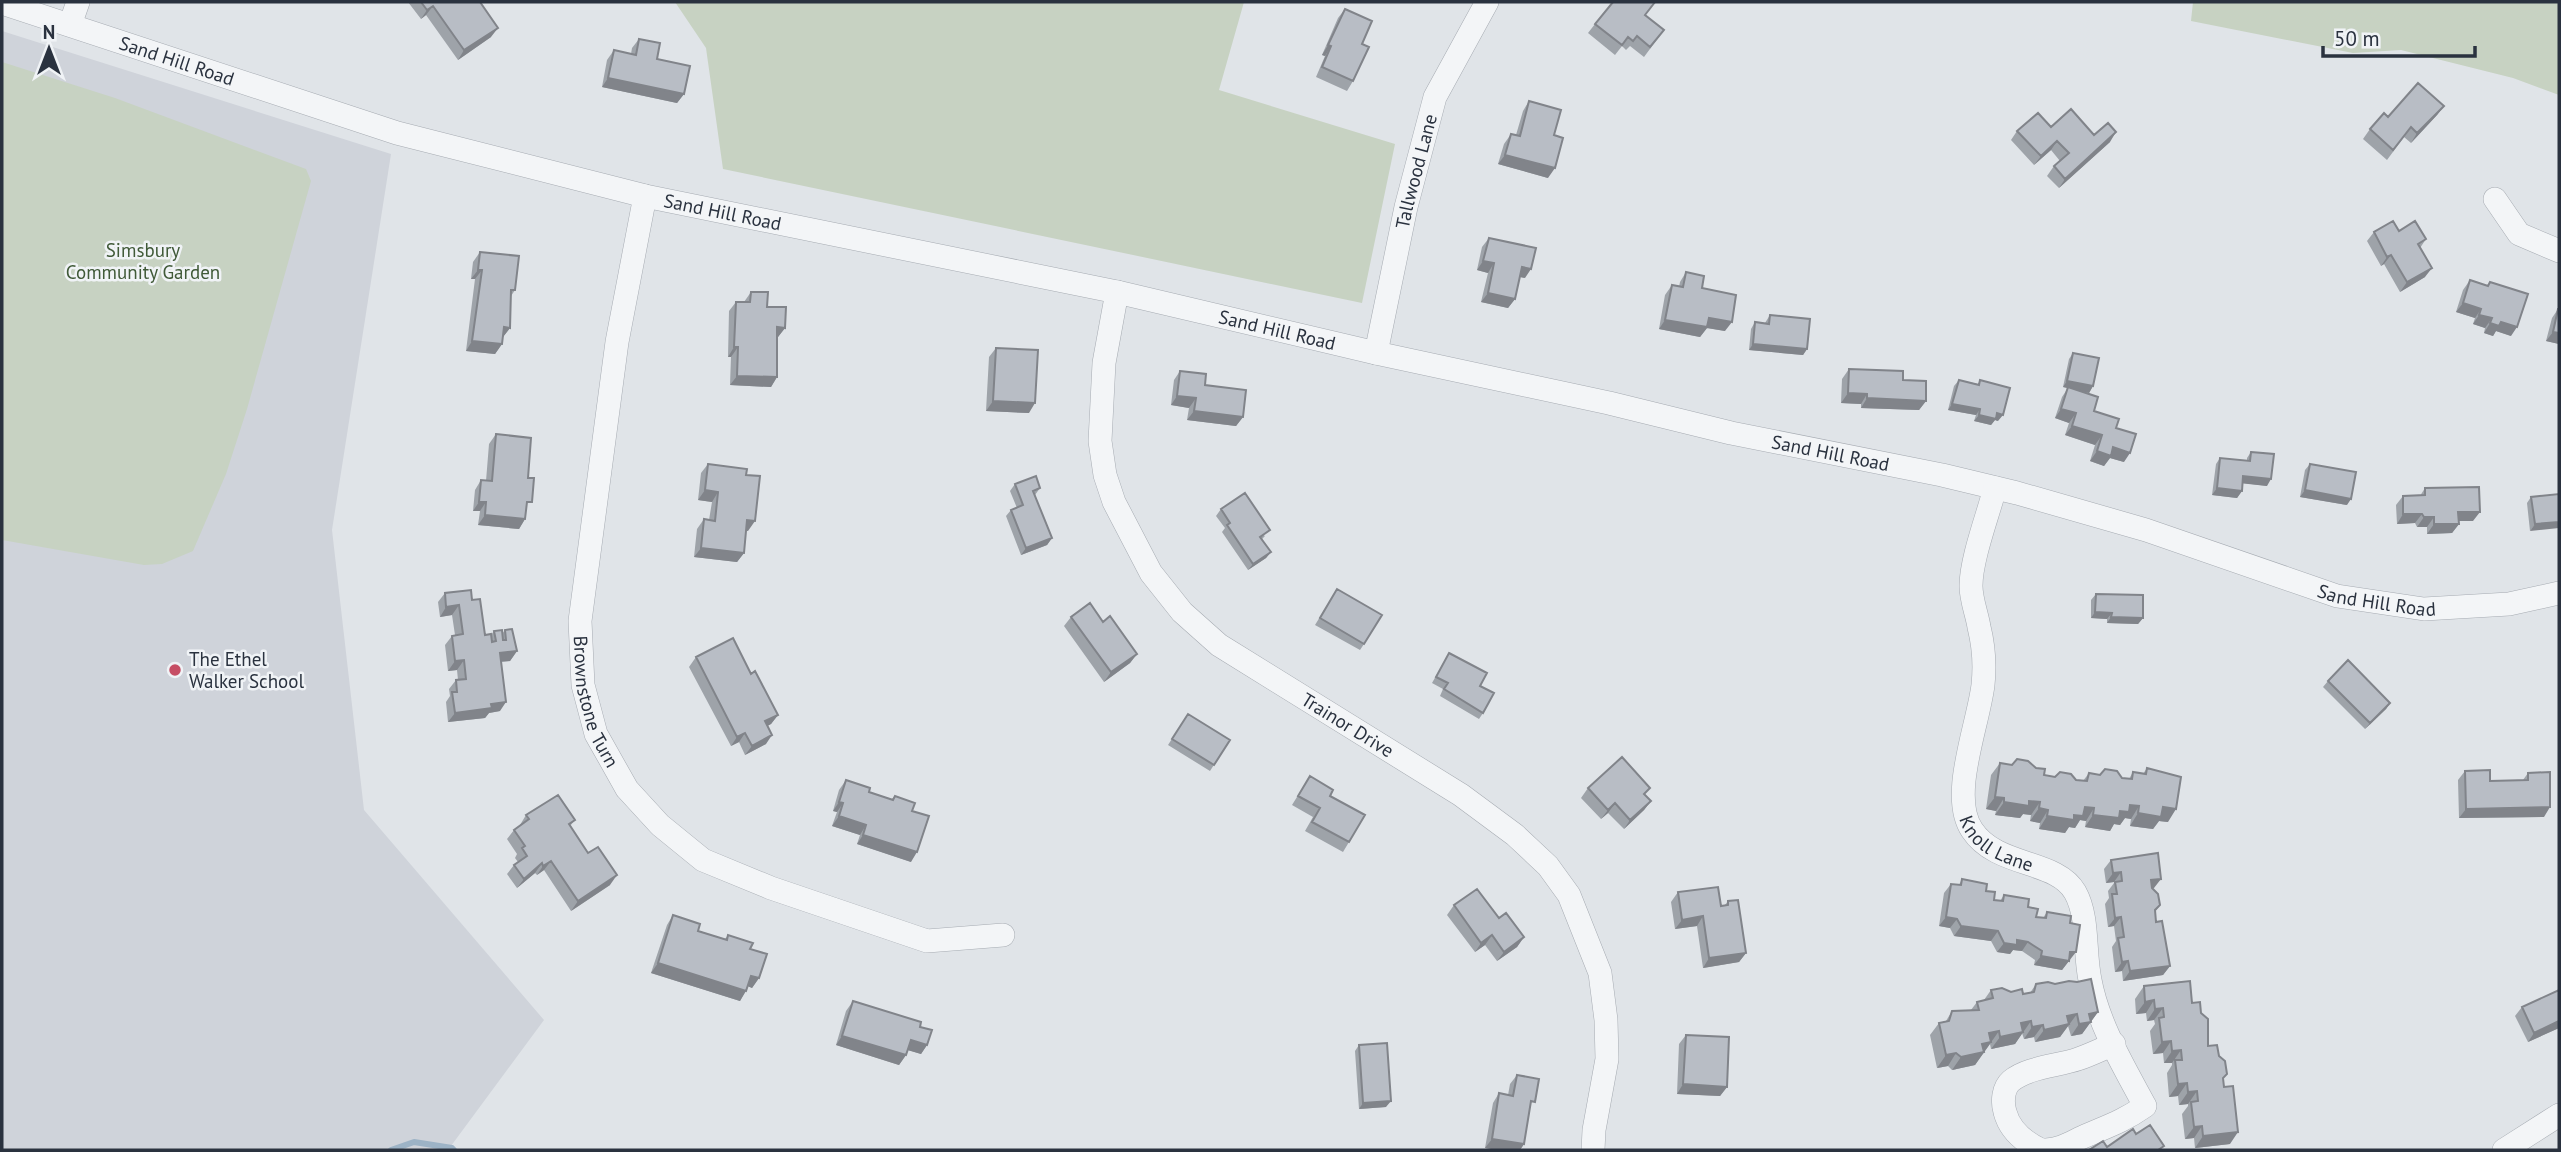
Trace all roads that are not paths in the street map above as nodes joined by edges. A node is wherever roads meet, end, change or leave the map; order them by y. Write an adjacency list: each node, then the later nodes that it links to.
1 (78, 2): 4 (street)
2 (1487, 2): 9 (street, Tallwood Lane)
3 (2, 3): 4 (street, Sand Hill Road)
4 (70, 24): 5 (street, Sand Hill Road)
5 (645, 196): 8 (street, Sand Hill Road); 12 (street, Brownstone Turn)
6 (2494, 199): 7 (street)
7 (2559, 251)
8 (1117, 292): 9 (street, Sand Hill Road); 15 (street, Trainor Drive)
9 (1376, 353): 10 (street, Sand Hill Road)
10 (1995, 488): 11 (street, Sand Hill Road); 13 (street, Knoll Lane)
11 (2559, 593)
12 (1003, 935)
13 (2114, 1044): 16 (street, Knoll Lane); 16 (street, Knoll Lane)
14 (2559, 1115): 17 (street)
15 (1593, 1150)
16 (2044, 1150)
17 (2504, 1150)

